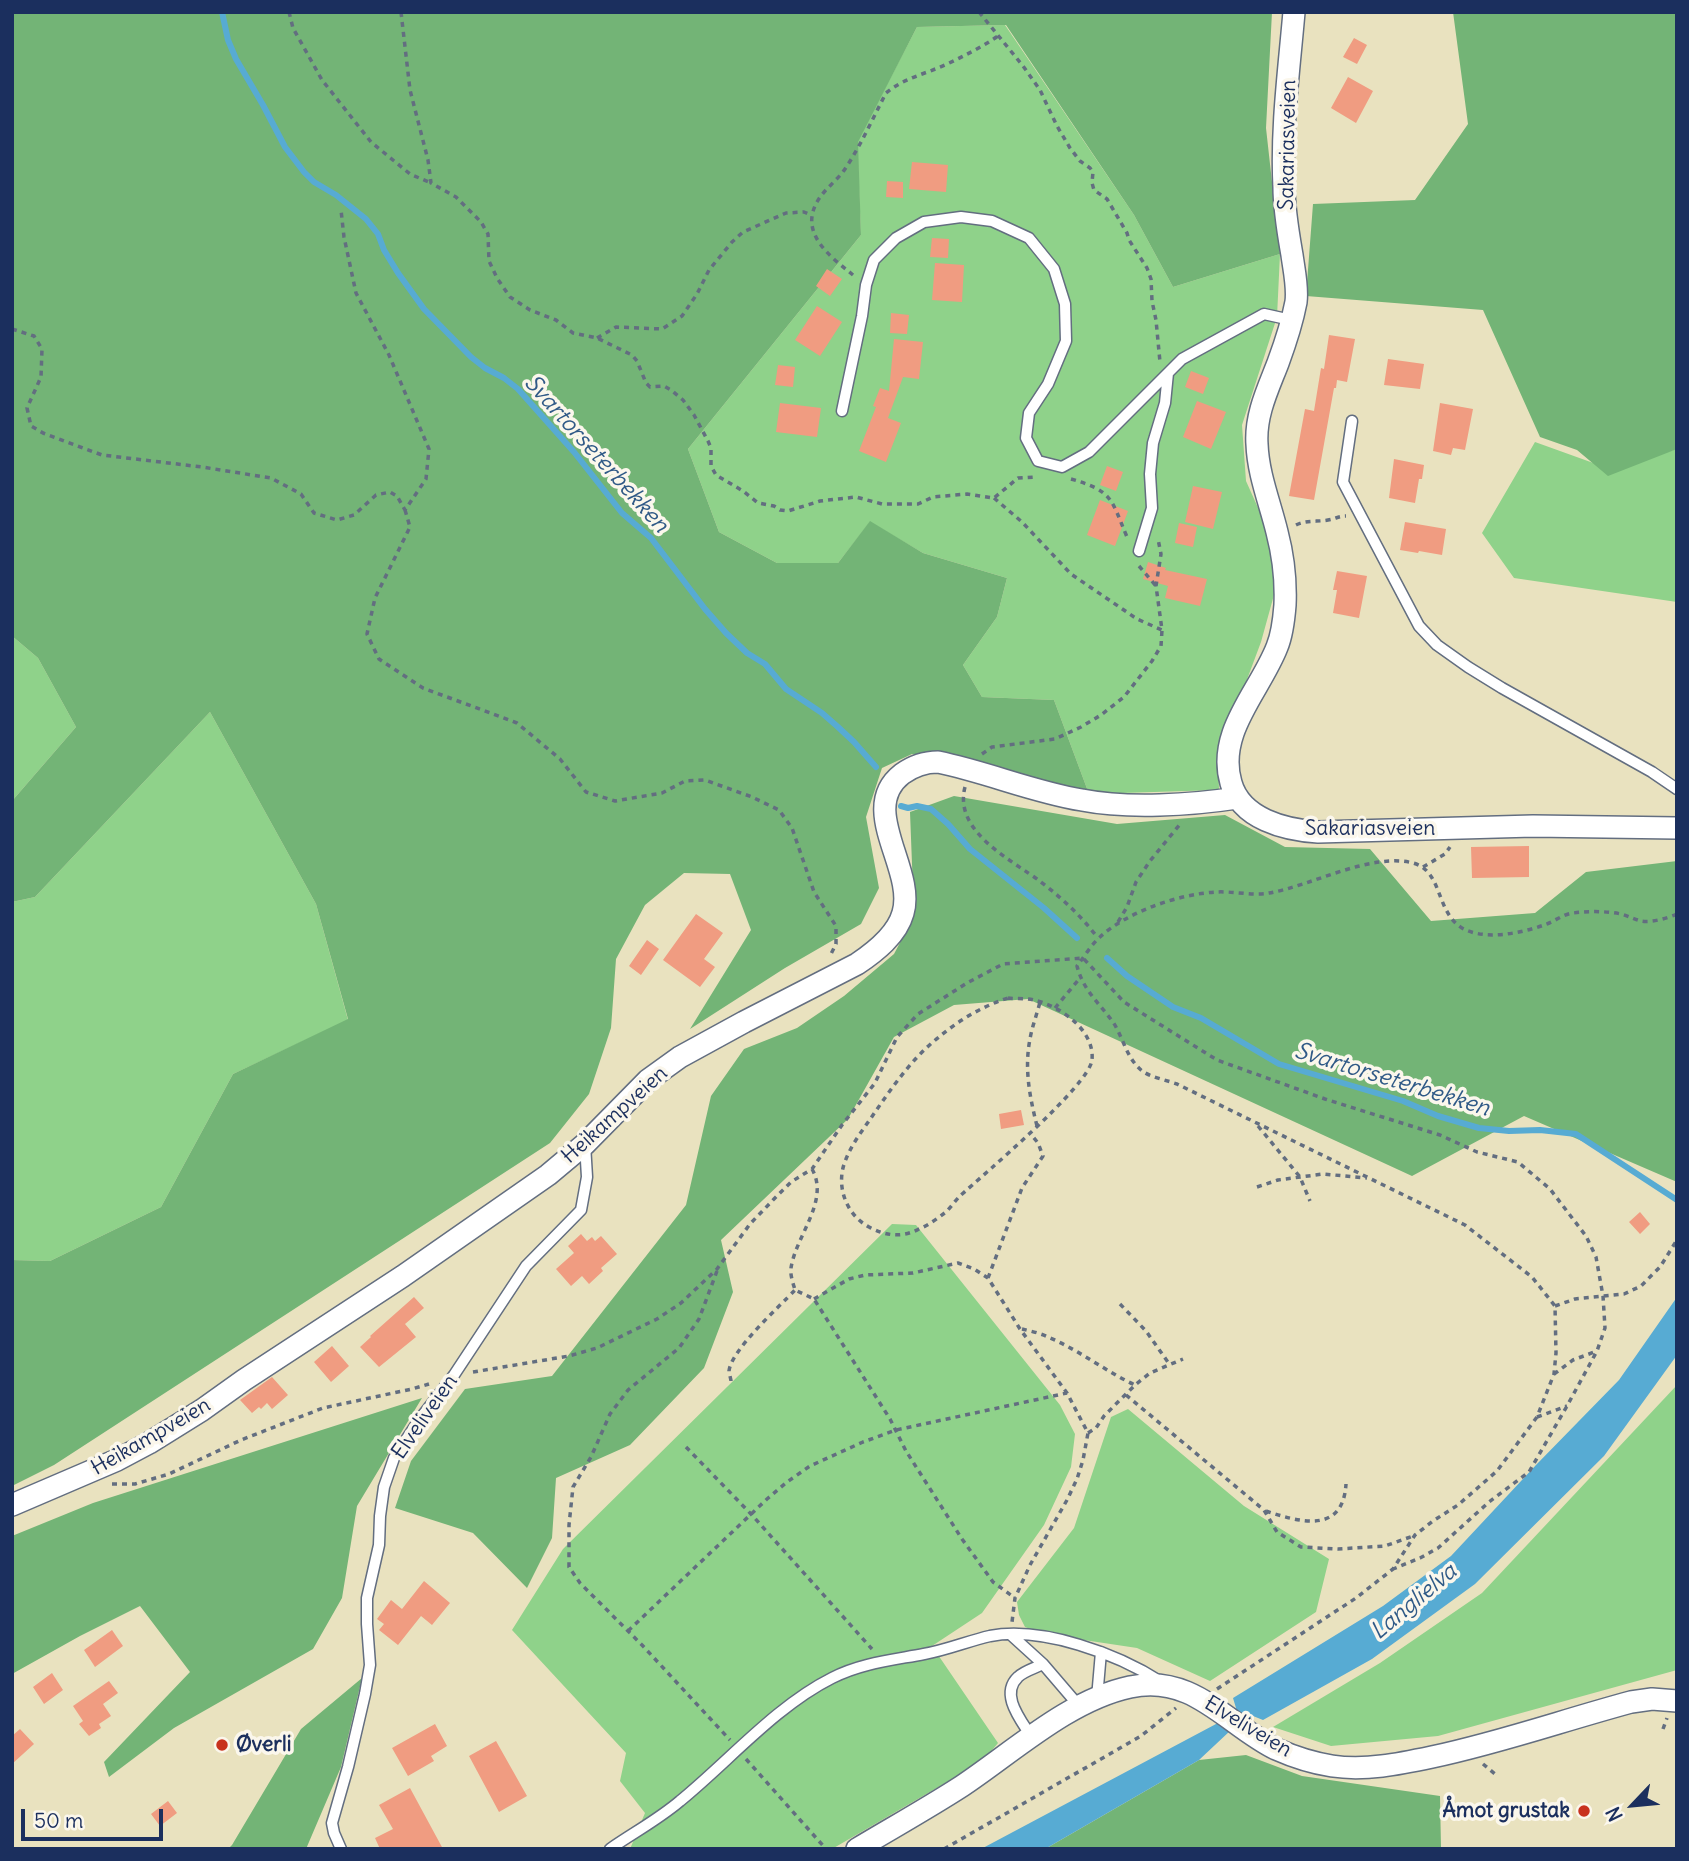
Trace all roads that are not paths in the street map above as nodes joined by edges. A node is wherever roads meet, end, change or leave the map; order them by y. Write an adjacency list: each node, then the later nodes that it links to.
1 (1294, 12): 2 (street, Sakariasveien)
2 (1291, 320): 3 (lane); 8 (street, Sakariasveien)
3 (1168, 373): 4 (lane); 6 (lane)
4 (842, 411)
5 (1352, 421): 7 (lane)
6 (1139, 551)
7 (1677, 789)
8 (1237, 798): 9 (street, Sakariasveien); 10 (street, Heikampveien)
9 (1677, 828)
10 (585, 1144): 11 (street, Heikampveien); 19 (lane, Elveliveien)
11 (12, 1505)
12 (1010, 1634): 13 (lane); 14 (lane); 20 (lane)
13 (1101, 1652): 15 (lane); 17 (lane)
14 (1043, 1664): 17 (lane); 18 (lane)
15 (1179, 1690): 16 (street, Elveliveien); 17 (street, Elveliveien)
16 (1677, 1701)
17 (1088, 1702): 18 (street, Elveliveien)
18 (1032, 1738): 21 (street, Elveliveien)
19 (341, 1849)
20 (610, 1849)
21 (857, 1849)

